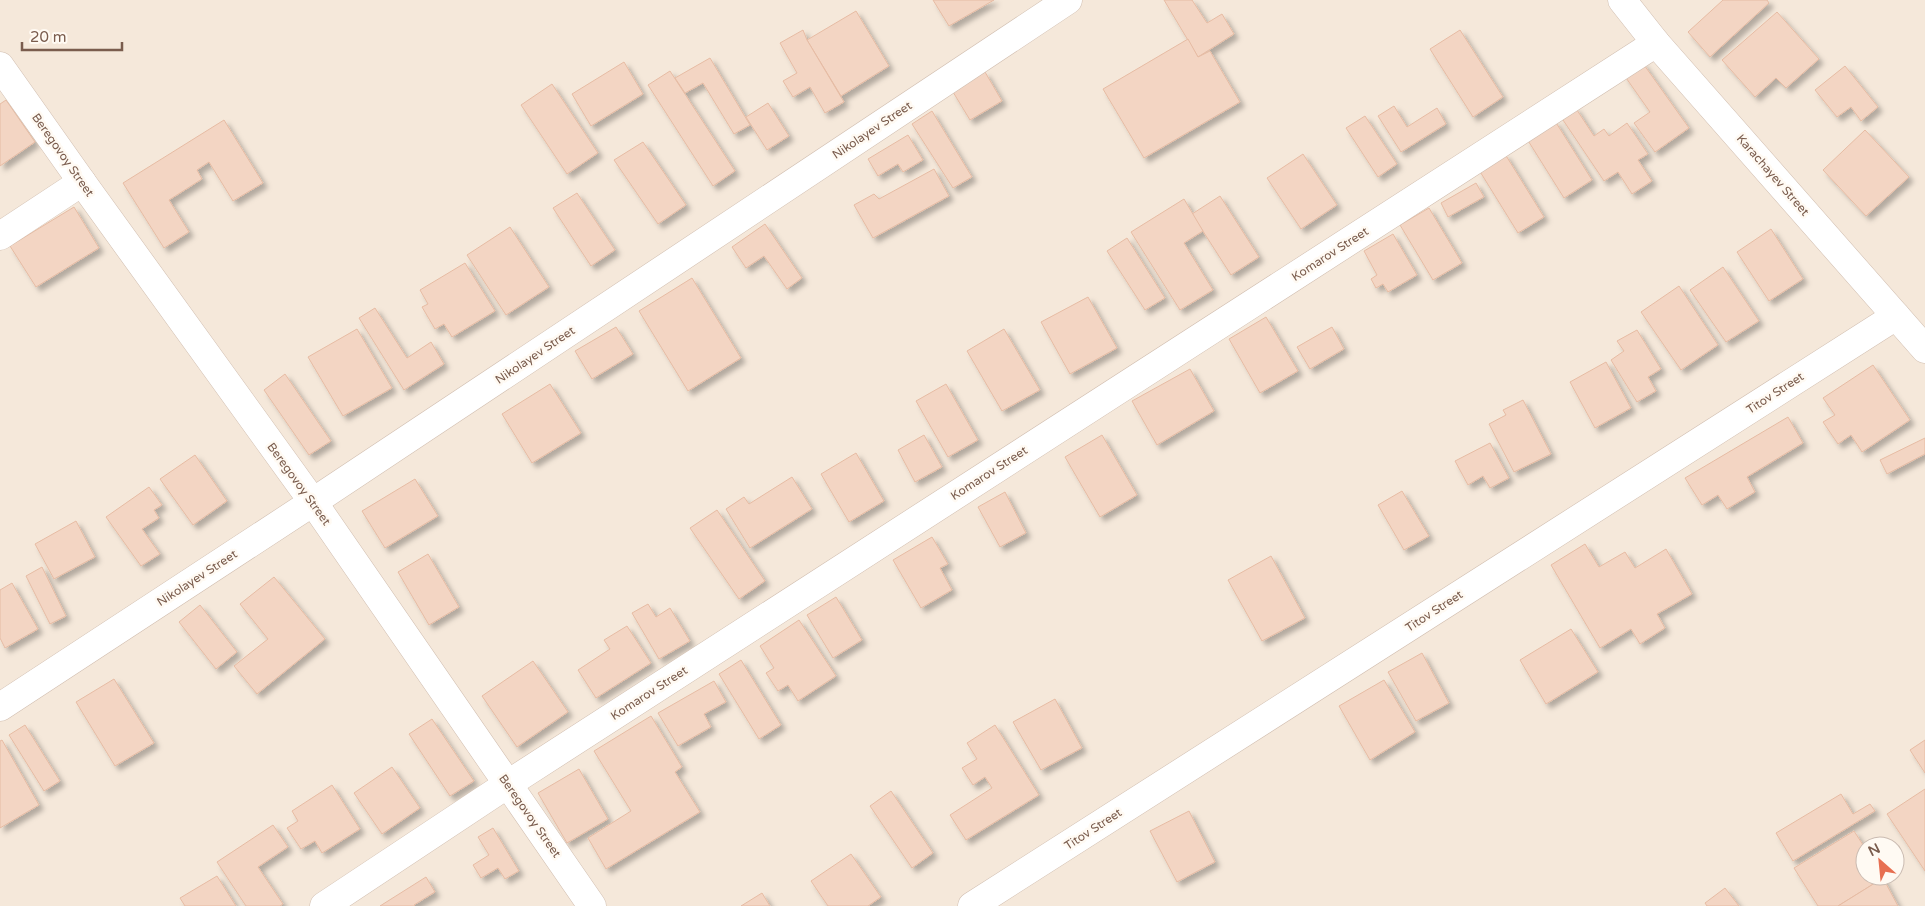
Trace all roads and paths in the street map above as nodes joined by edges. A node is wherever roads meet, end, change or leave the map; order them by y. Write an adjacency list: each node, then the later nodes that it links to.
1 (1068, 0): 9 (street, Nikolayev Street)
2 (1622, 0): 3 (street, Karachayev Street)
3 (1656, 43): 7 (street, Karachayev Street); 11 (street, Komarov Street)
4 (0, 66): 5 (street, Beregovoy Street)
5 (82, 182): 6 (street); 9 (street, Beregovoy Street)
6 (0, 236)
7 (1896, 316): 8 (street, Karachayev Street); 14 (street, Titov Street)
8 (1925, 349)
9 (313, 502): 10 (street, Nikolayev Street); 11 (street, Beregovoy Street)
10 (0, 707)
11 (508, 784): 12 (street, Komarov Street); 13 (street, Beregovoy Street)
12 (324, 906)
13 (592, 906)
14 (972, 906)

